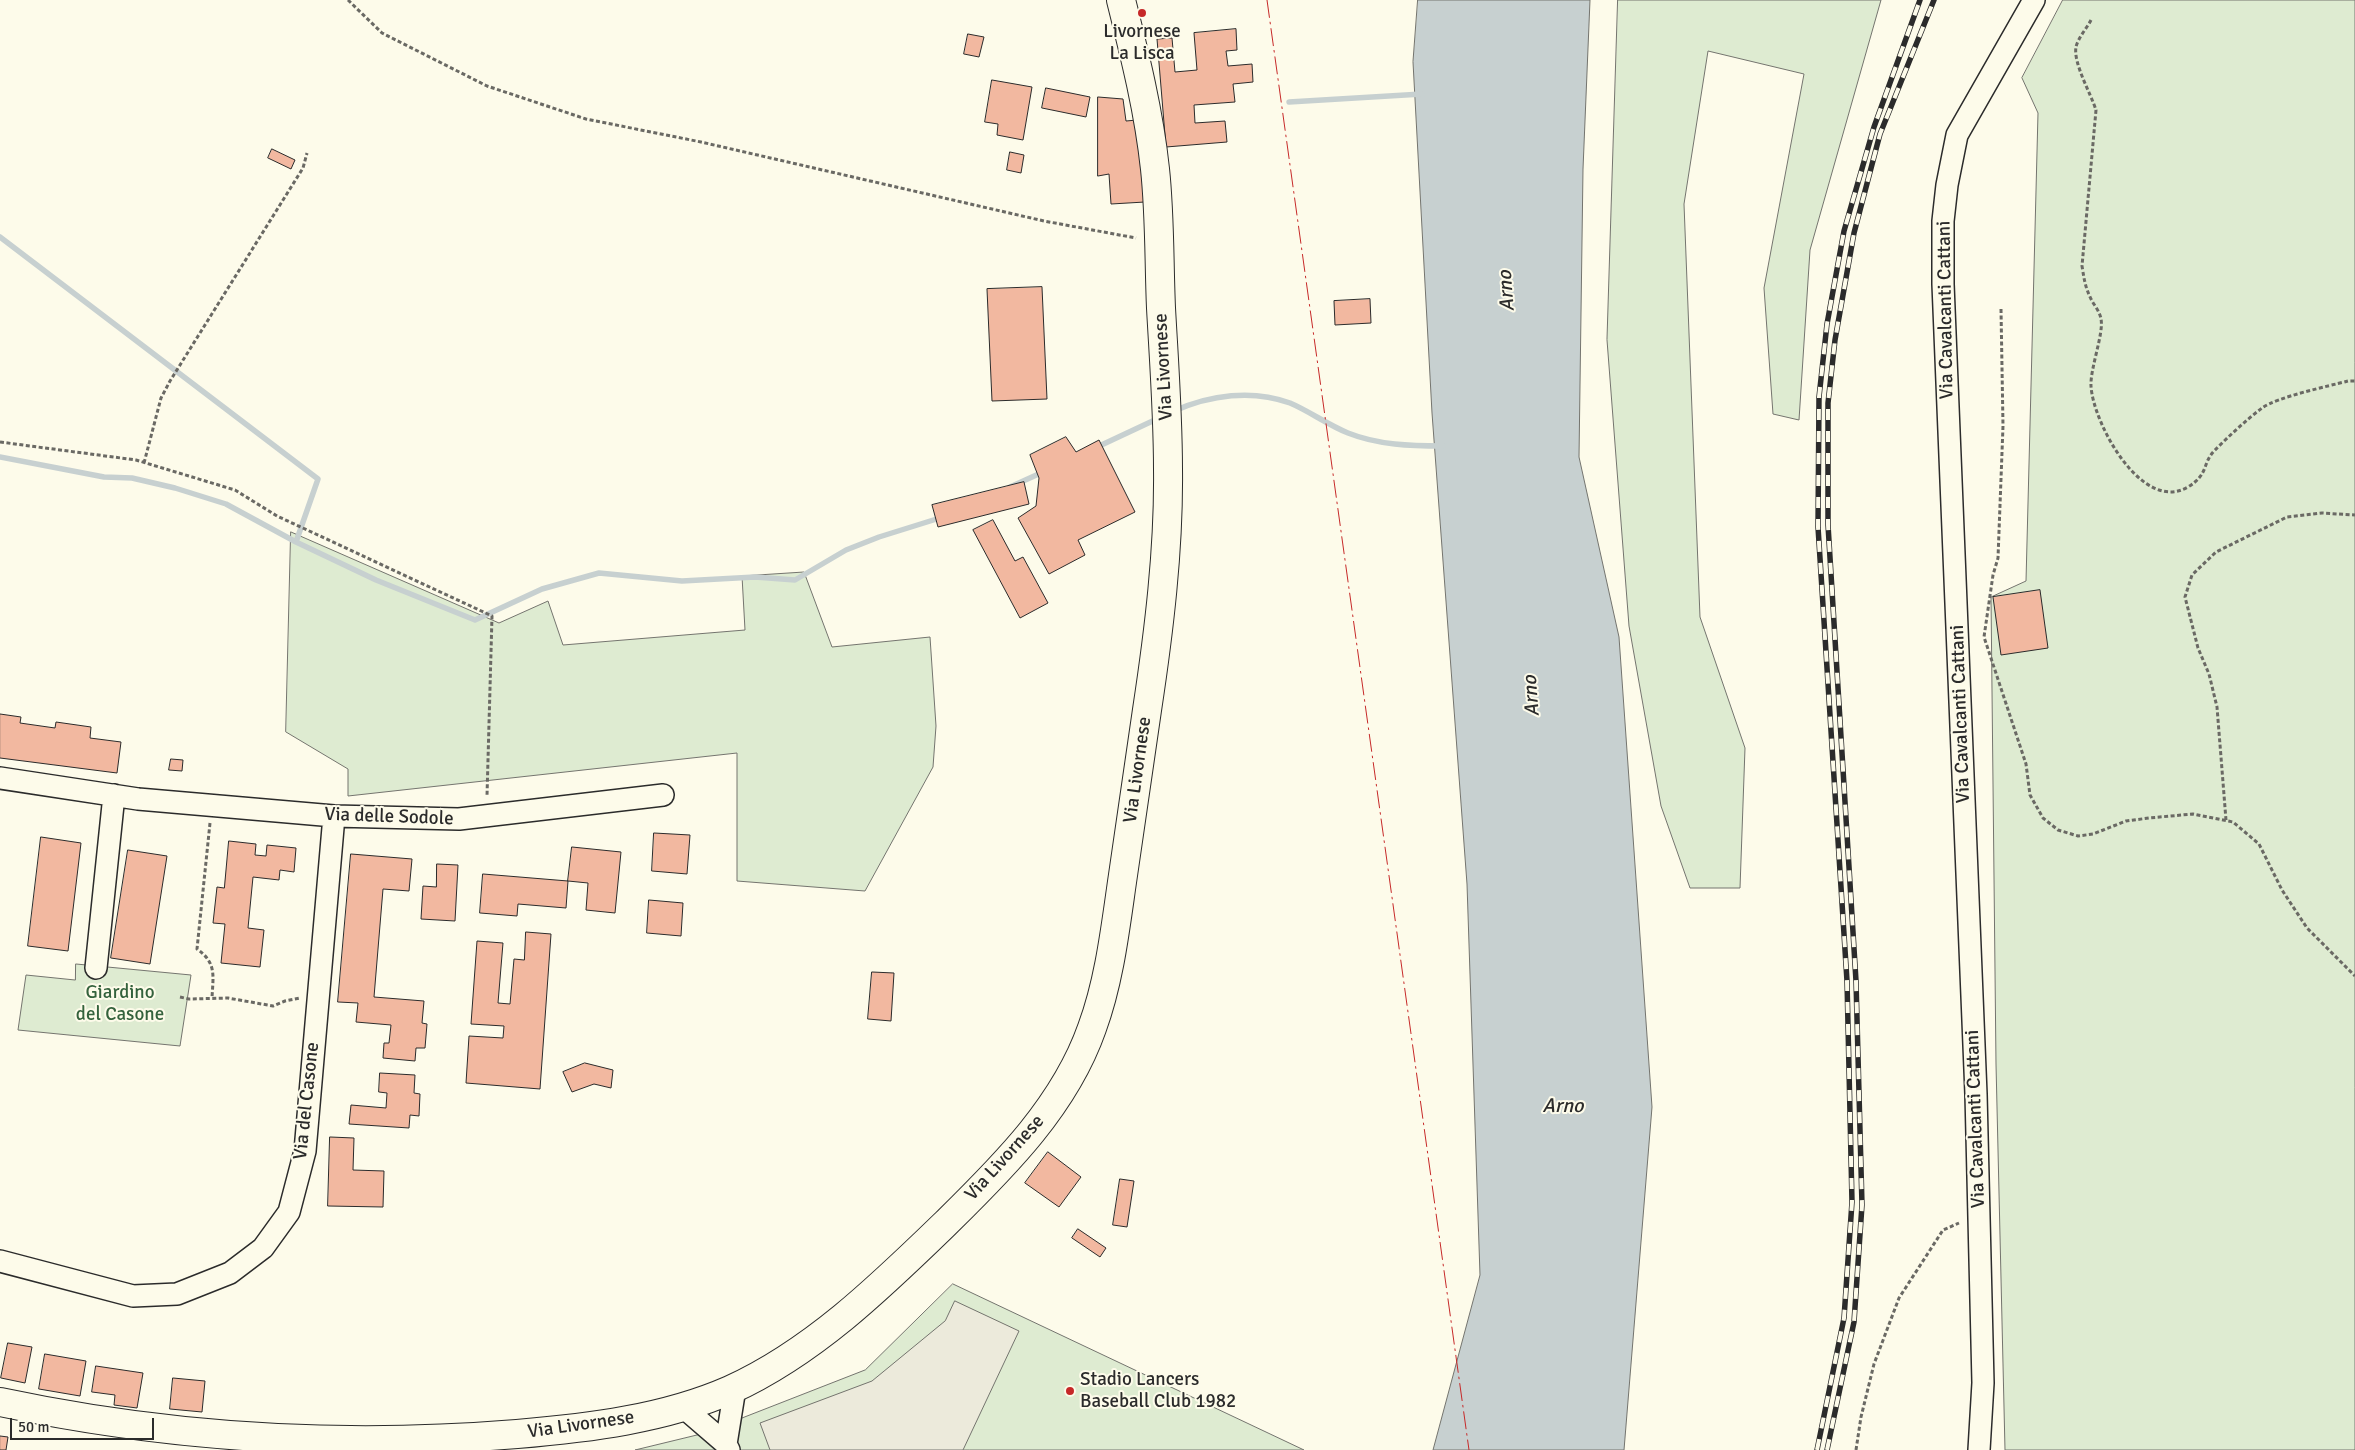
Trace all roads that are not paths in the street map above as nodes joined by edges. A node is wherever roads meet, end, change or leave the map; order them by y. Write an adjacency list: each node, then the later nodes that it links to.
1 (1120, 0): 9 (main road, Via Livornese)
2 (2034, 0): 13 (street, Via Cavalcanti Cattani)
3 (0, 778): 4 (street, Via delle Sodole)
4 (114, 795): 6 (street, Via delle Sodole); 7 (street)
5 (664, 796): 6 (street, Via delle Sodole)
6 (334, 816): 8 (street, Via del Casone)
7 (96, 968)
8 (0, 1261)
9 (736, 1388): 11 (main road, Via Livornese); 12 (street)
10 (0, 1402): 11 (main road, Via Livornese)
11 (683, 1407): 12 (street)
12 (727, 1447)
13 (1980, 1450)

